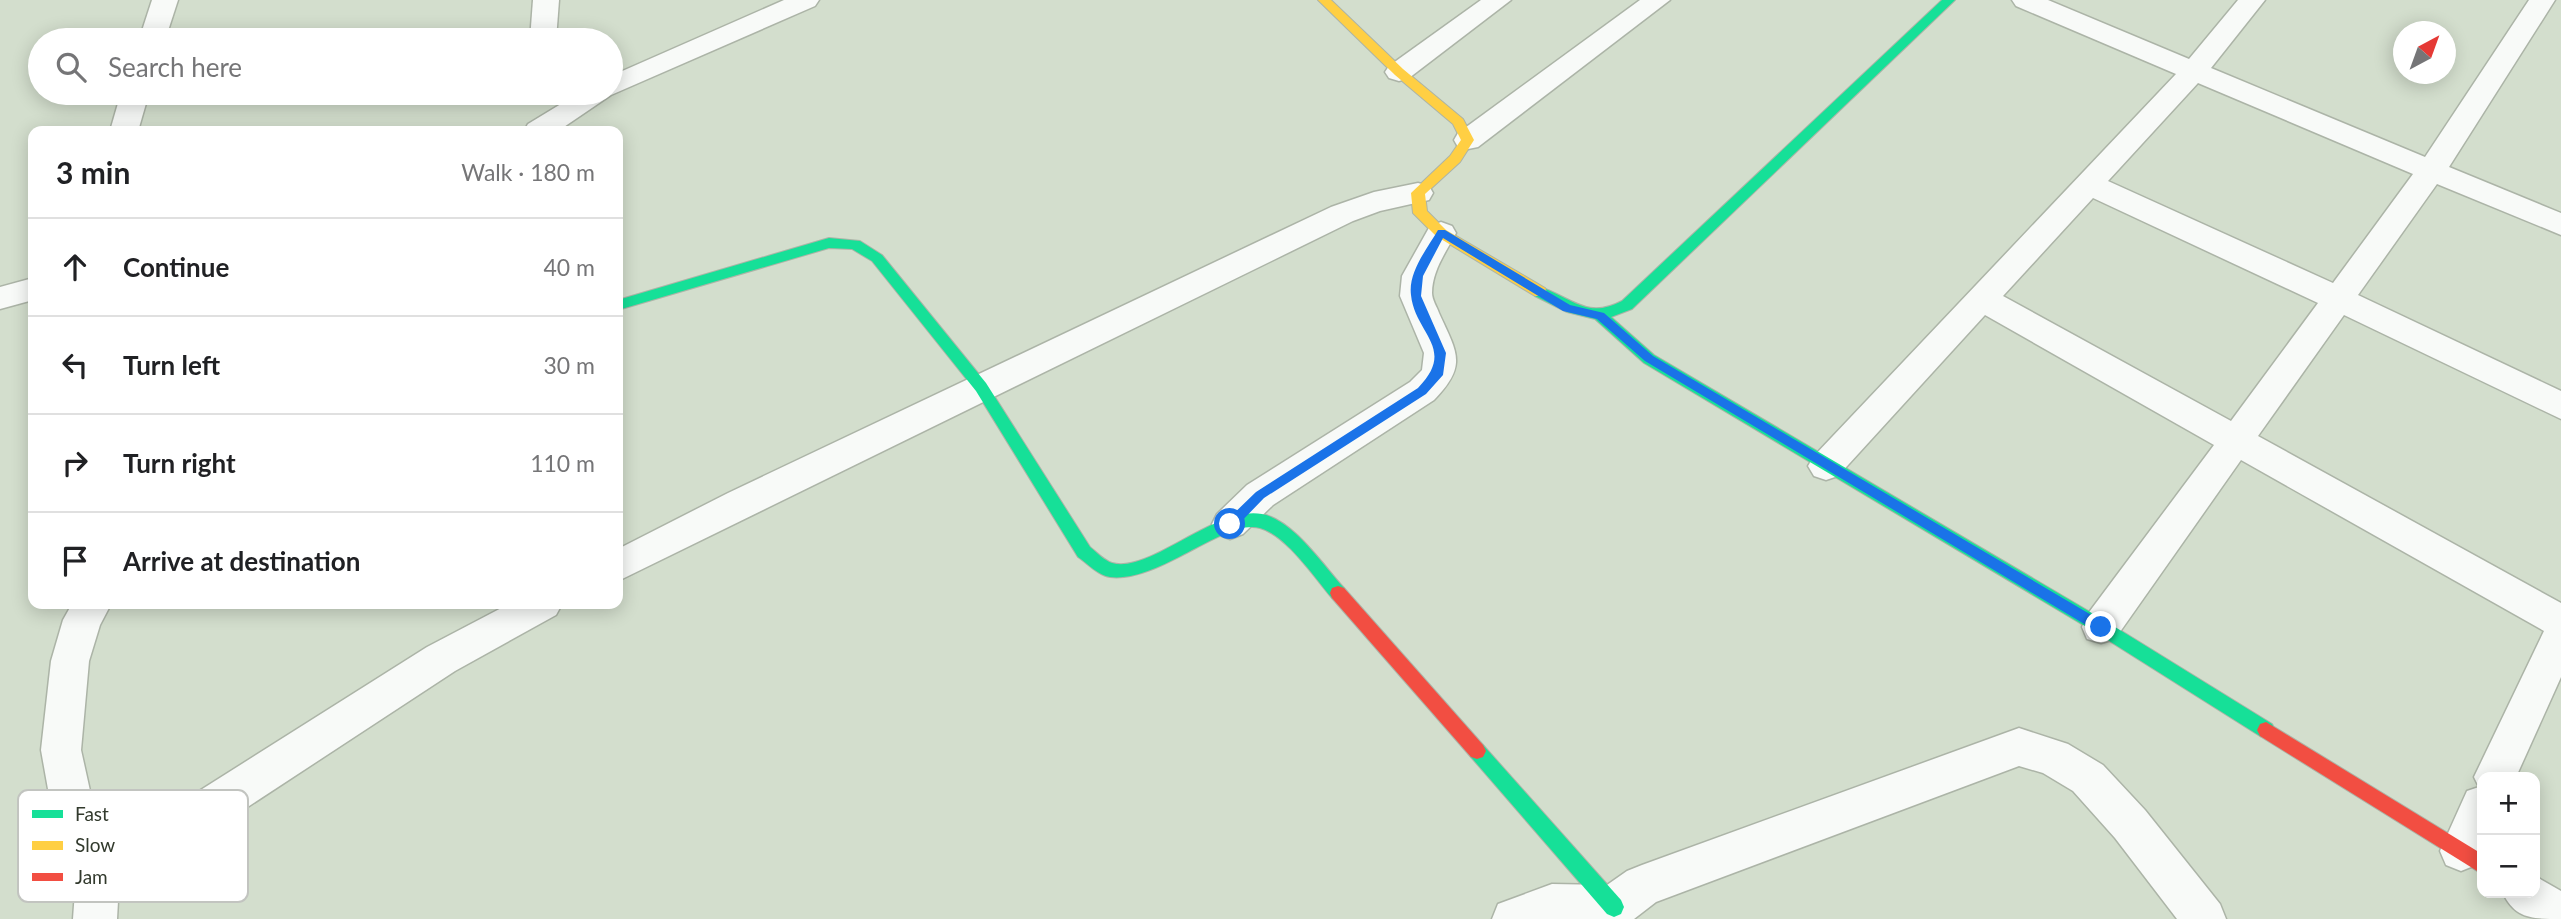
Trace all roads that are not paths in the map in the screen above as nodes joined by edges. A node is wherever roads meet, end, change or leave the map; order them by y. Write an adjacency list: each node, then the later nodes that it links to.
1 (165, 0): 11 (street)
2 (546, 0): 12 (street)
3 (806, 0): 15 (street)
4 (1324, 0): 14 (street)
5 (1499, 0): 14 (street)
6 (1657, 0): 20 (street)
7 (1949, 0): 31 (street)
8 (2025, 0): 13 (street)
9 (2252, 0): 13 (street)
10 (2542, 0): 21 (street)
11 (156, 28)
12 (543, 28)
13 (2194, 71): 21 (street); 22 (street)
14 (1399, 72): 20 (street)
15 (623, 81)
16 (132, 105): 18 (street)
17 (571, 105): 19 (street)
18 (125, 126)
19 (544, 126)
20 (1468, 140): 23 (street)
21 (2431, 171): 24 (street); 29 (street)
22 (2088, 184): 28 (street); 29 (street)
23 (1418, 193): 25 (street); 32 (street)
24 (2561, 225)
25 (1441, 233): 31 (street); 36 (street)
26 (28, 291): 27 (street)
27 (0, 299)
28 (1982, 299): 34 (street); 35 (street)
29 (2338, 299): 33 (street); 34 (street)
30 (623, 304): 32 (street)
31 (1600, 316): 35 (street)
32 (981, 387): 36 (street); 37 (street)
33 (2561, 406)
34 (2234, 442): 40 (street); 41 (street)
35 (1826, 466): 41 (street)
36 (1230, 524): 49 (street)
37 (623, 564)
38 (89, 609): 44 (street)
39 (534, 609): 45 (street)
40 (2561, 622)
41 (2101, 627): 47 (street)
42 (2561, 635): 43 (street)
43 (2497, 772)
44 (68, 790)
45 (238, 790)
46 (2477, 832): 47 (street)
47 (2472, 858)
48 (2533, 898): 50 (street)
49 (1613, 913): 51 (street); 52 (street)
50 (2561, 916)
51 (1514, 919)
52 (2204, 919)

